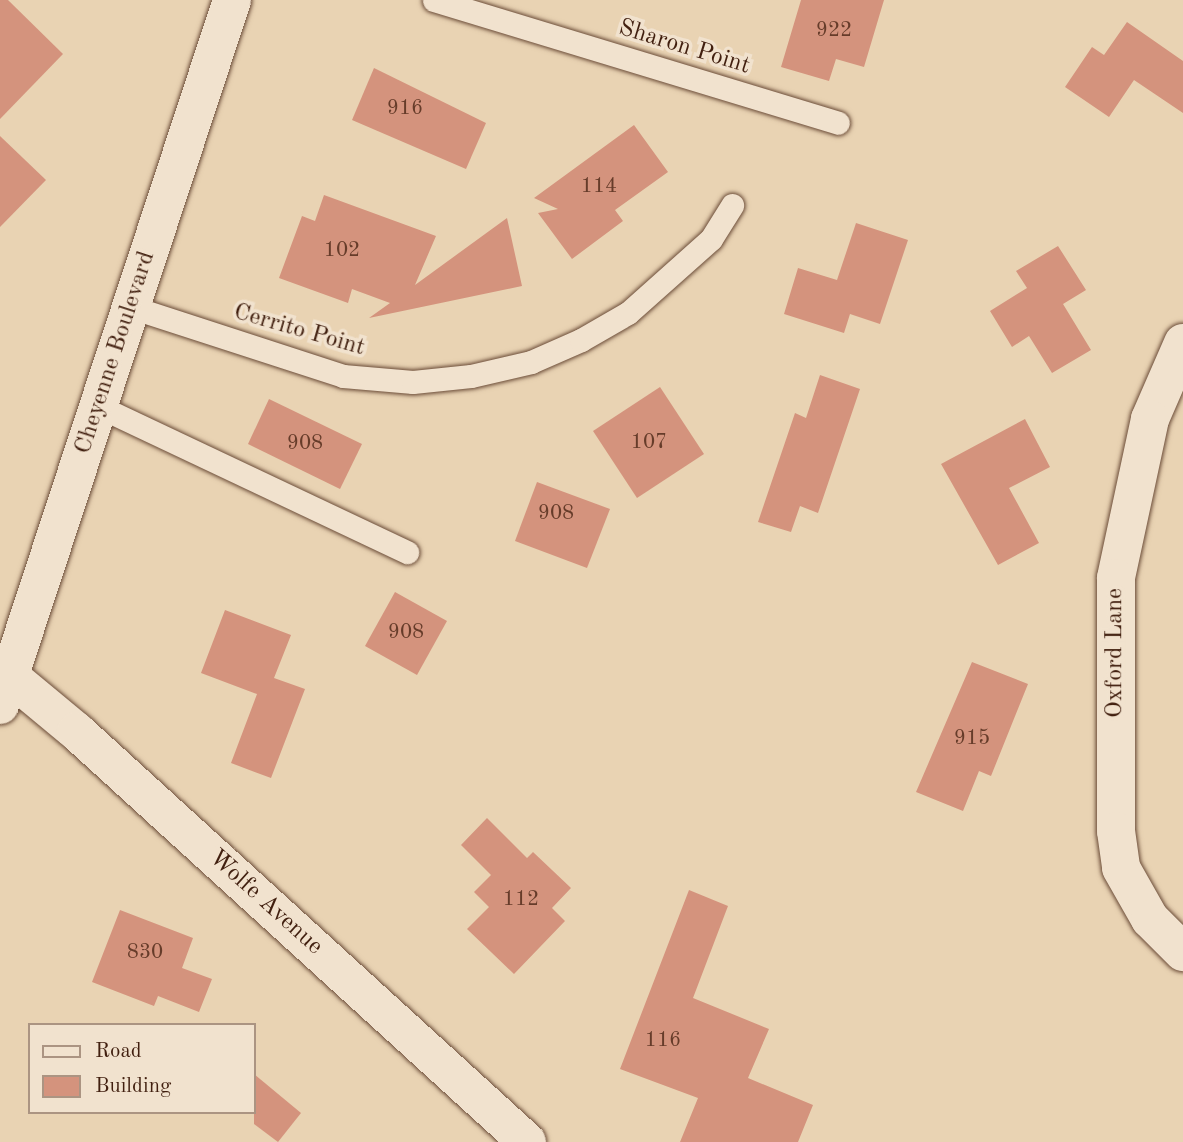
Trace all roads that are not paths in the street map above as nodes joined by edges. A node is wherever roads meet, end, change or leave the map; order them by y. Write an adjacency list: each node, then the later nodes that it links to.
1 (232, 0): 5 (street, Cheyenne Boulevard)
2 (434, 0): 3 (lane, Sharon Point)
3 (838, 123)
4 (732, 205): 5 (lane, Cerrito Point)
5 (131, 307): 7 (street, Cheyenne Boulevard)
6 (1183, 343): 10 (street, Oxford Lane)
7 (98, 406): 8 (lane); 9 (street, Cheyenne Boulevard)
8 (407, 552)
9 (3, 683): 11 (street, Wolfe Avenue)
10 (1183, 952)
11 (527, 1142)

